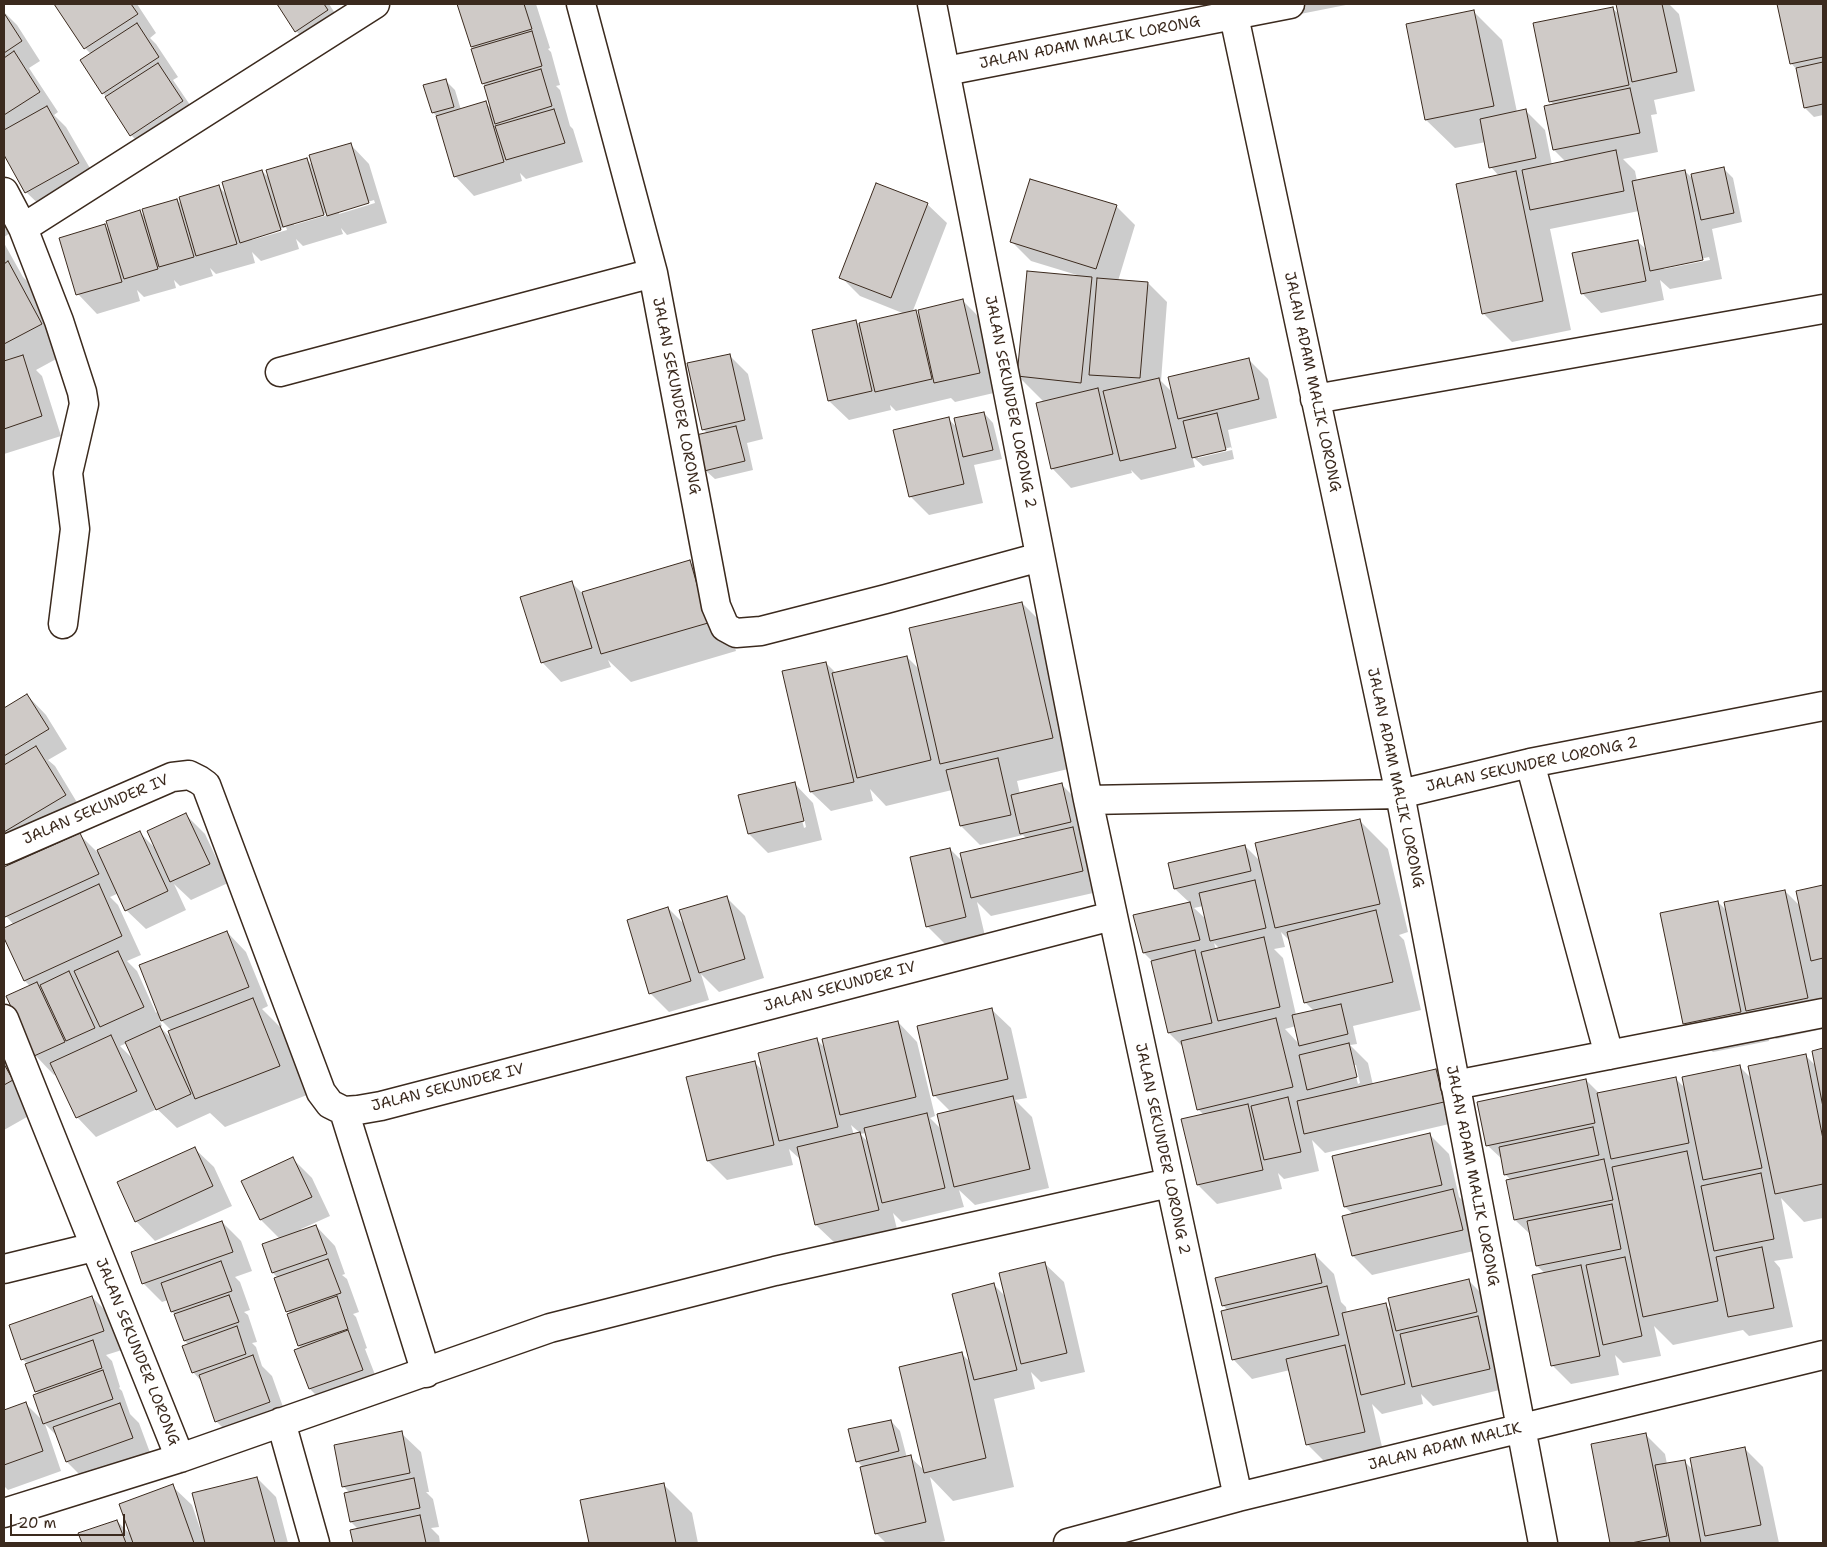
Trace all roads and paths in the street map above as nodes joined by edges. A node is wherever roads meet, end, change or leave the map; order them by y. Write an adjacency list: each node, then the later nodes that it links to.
1 (376, 4): 8 (street)
2 (581, 4): 9 (street, JALAN SEKUNDER LORONG)
3 (932, 4): 6 (street, JALAN SEKUNDER LORONG 2)
4 (1290, 4): 5 (street, JALAN ADAM MALIK LORONG)
5 (1234, 16): 6 (street, JALAN ADAM MALIK LORONG); 12 (street, JALAN ADAM MALIK LORONG)
6 (946, 70): 13 (street, JALAN SEKUNDER LORONG 2)
7 (4, 192): 8 (street)
8 (23, 228): 14 (street)
9 (653, 273): 11 (street); 13 (street, JALAN SEKUNDER LORONG)
10 (1823, 309): 12 (street)
11 (280, 372)
12 (1315, 399): 17 (street, JALAN ADAM MALIK LORONG)
13 (1040, 557): 18 (street, JALAN SEKUNDER LORONG 2)
14 (62, 624)
15 (1823, 706): 16 (street, JALAN SEKUNDER LORONG 2)
16 (1530, 763): 17 (street, JALAN SEKUNDER LORONG 2); 23 (street)
17 (1400, 794): 18 (street, JALAN SEKUNDER LORONG 2); 24 (street, JALAN ADAM MALIK LORONG)
18 (1088, 800): 20 (street, JALAN SEKUNDER LORONG 2)
19 (4, 850): 25 (street, JALAN SEKUNDER IV)
20 (1112, 916): 25 (street, JALAN SEKUNDER IV); 26 (street, JALAN SEKUNDER LORONG 2)
21 (1823, 1013): 23 (street)
22 (4, 1019): 27 (street, JALAN SEKUNDER LORONG)
23 (1609, 1055): 24 (street)
24 (1455, 1085): 32 (street, JALAN ADAM MALIK LORONG)
25 (344, 1110): 30 (street)
26 (1169, 1183): 30 (street); 34 (street, JALAN SEKUNDER LORONG 2)
27 (94, 1247): 28 (street, JALAN SEKUNDER LORONG); 33 (street, JALAN SEKUNDER LORONG)
28 (4, 1269)
29 (1823, 1355): 32 (street, JALAN ADAM MALIK)
30 (426, 1373): 31 (street)
31 (281, 1422): 33 (street); 36 (street)
32 (1520, 1429): 34 (street, JALAN ADAM MALIK); 38 (street, JALAN ADAM MALIK LORONG)
33 (180, 1458): 35 (street)
34 (1238, 1497): 37 (street, JALAN ADAM MALIK)
35 (4, 1513)
36 (315, 1543)
37 (1068, 1543)
38 (1543, 1543)

